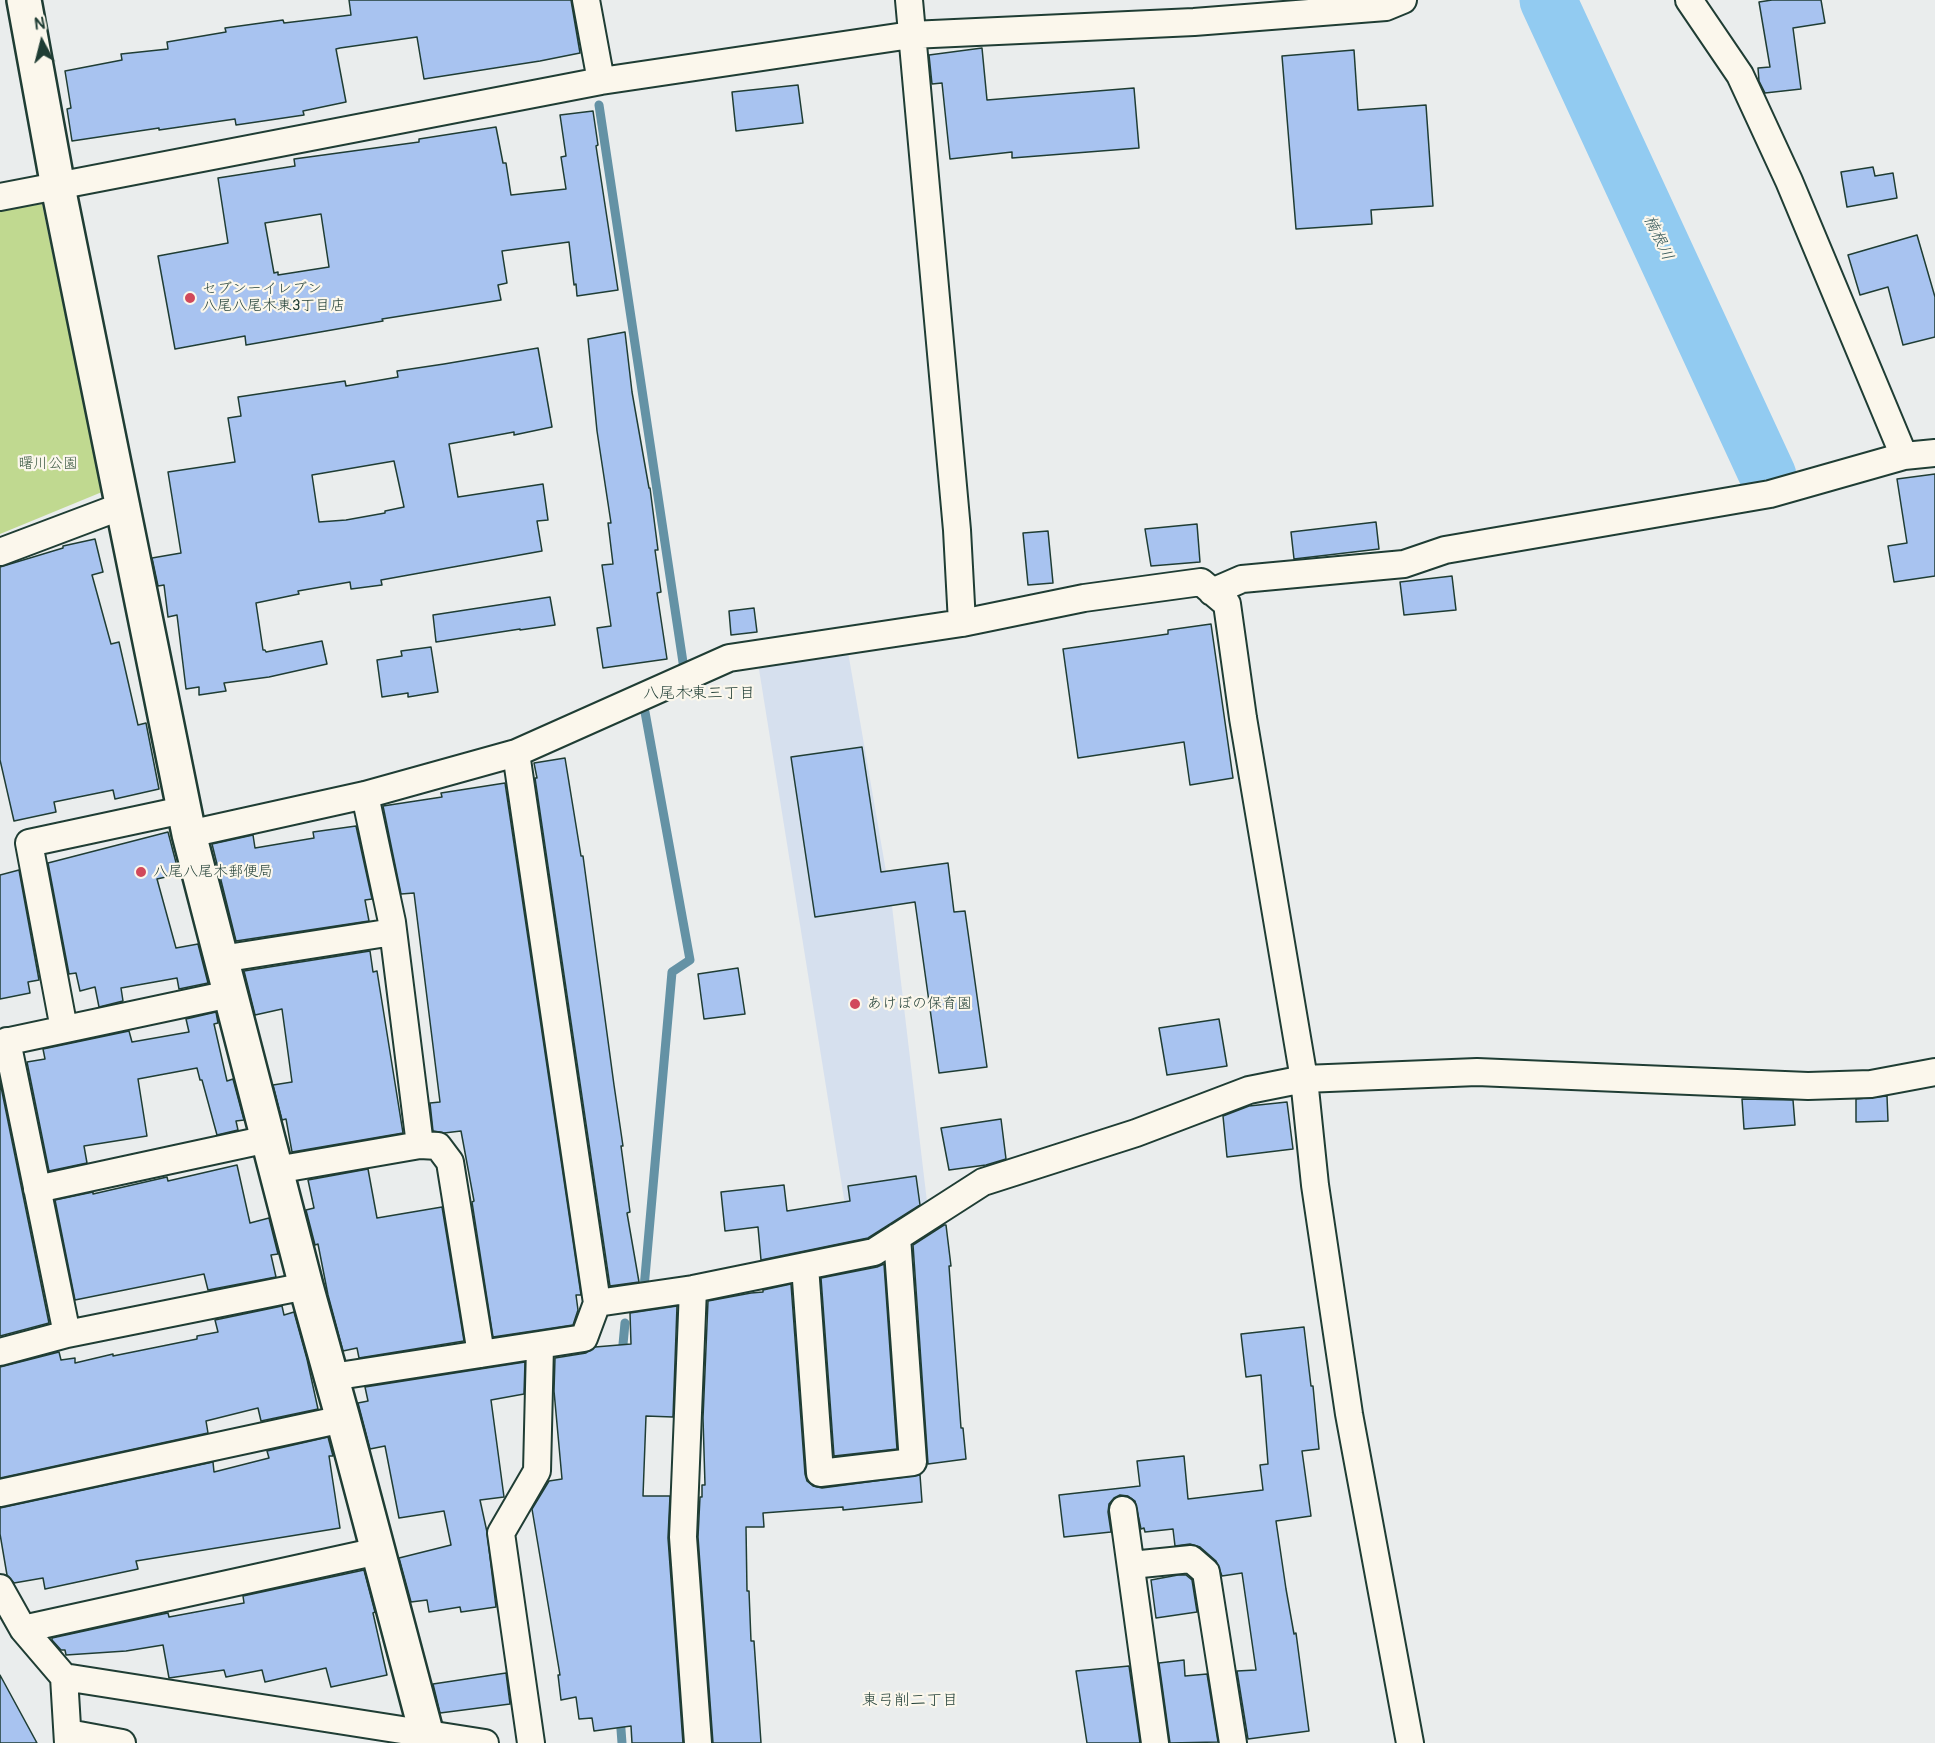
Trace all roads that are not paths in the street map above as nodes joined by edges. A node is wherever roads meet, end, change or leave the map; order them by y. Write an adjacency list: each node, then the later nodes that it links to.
1 (24, 0): 8 (street)
2 (586, 0): 7 (street)
3 (909, 0): 6 (street)
4 (1403, 0): 6 (street)
5 (1689, 0): 11 (street)
6 (911, 35): 7 (street); 15 (street)
7 (601, 81): 8 (street)
8 (58, 187): 9 (street); 12 (street)
9 (0, 197)
10 (1935, 453): 11 (street)
11 (1905, 456): 14 (street)
12 (123, 506): 13 (street); 18 (street)
13 (0, 552)
14 (1212, 592): 15 (street); 25 (street)
15 (962, 623): 16 (street)
16 (516, 753): 17 (street); 34 (street)
17 (364, 795): 18 (street); 19 (street)
18 (186, 822): 20 (street); 22 (street)
19 (393, 932): 20 (street); 27 (street)
20 (221, 959): 21 (street)
21 (230, 994): 22 (street); 26 (street)
22 (63, 1029): 23 (street)
23 (4, 1042): 29 (street)
24 (1935, 1072): 25 (street)
25 (1304, 1079): 30 (street); 56 (street)
26 (268, 1139): 28 (street); 29 (street)
27 (420, 1145): 28 (street); 38 (street)
28 (276, 1170): 32 (street)
29 (37, 1189): 35 (street)
30 (897, 1237): 31 (street); 31 (street)
31 (805, 1266): 33 (street)
32 (306, 1286): 35 (street); 39 (street)
33 (693, 1289): 34 (street); 53 (street)
34 (597, 1304): 36 (street)
35 (67, 1334): 37 (street)
36 (540, 1346): 38 (street); 52 (street)
37 (0, 1352)
38 (481, 1354): 39 (street)
39 (332, 1377): 40 (street)
40 (343, 1419): 41 (street); 43 (street)
41 (0, 1493)
42 (1123, 1510): 44 (street)
43 (378, 1551): 46 (street); 49 (street)
44 (1131, 1565): 54 (street); 55 (street)
45 (0, 1588): 46 (street)
46 (23, 1629): 47 (street)
47 (64, 1677): 48 (street); 49 (street)
48 (68, 1738): 50 (street)
49 (428, 1738): 51 (street)
50 (122, 1743)
51 (485, 1743)
52 (531, 1743)
53 (698, 1743)
54 (1155, 1743)
55 (1233, 1743)
56 (1410, 1743)

